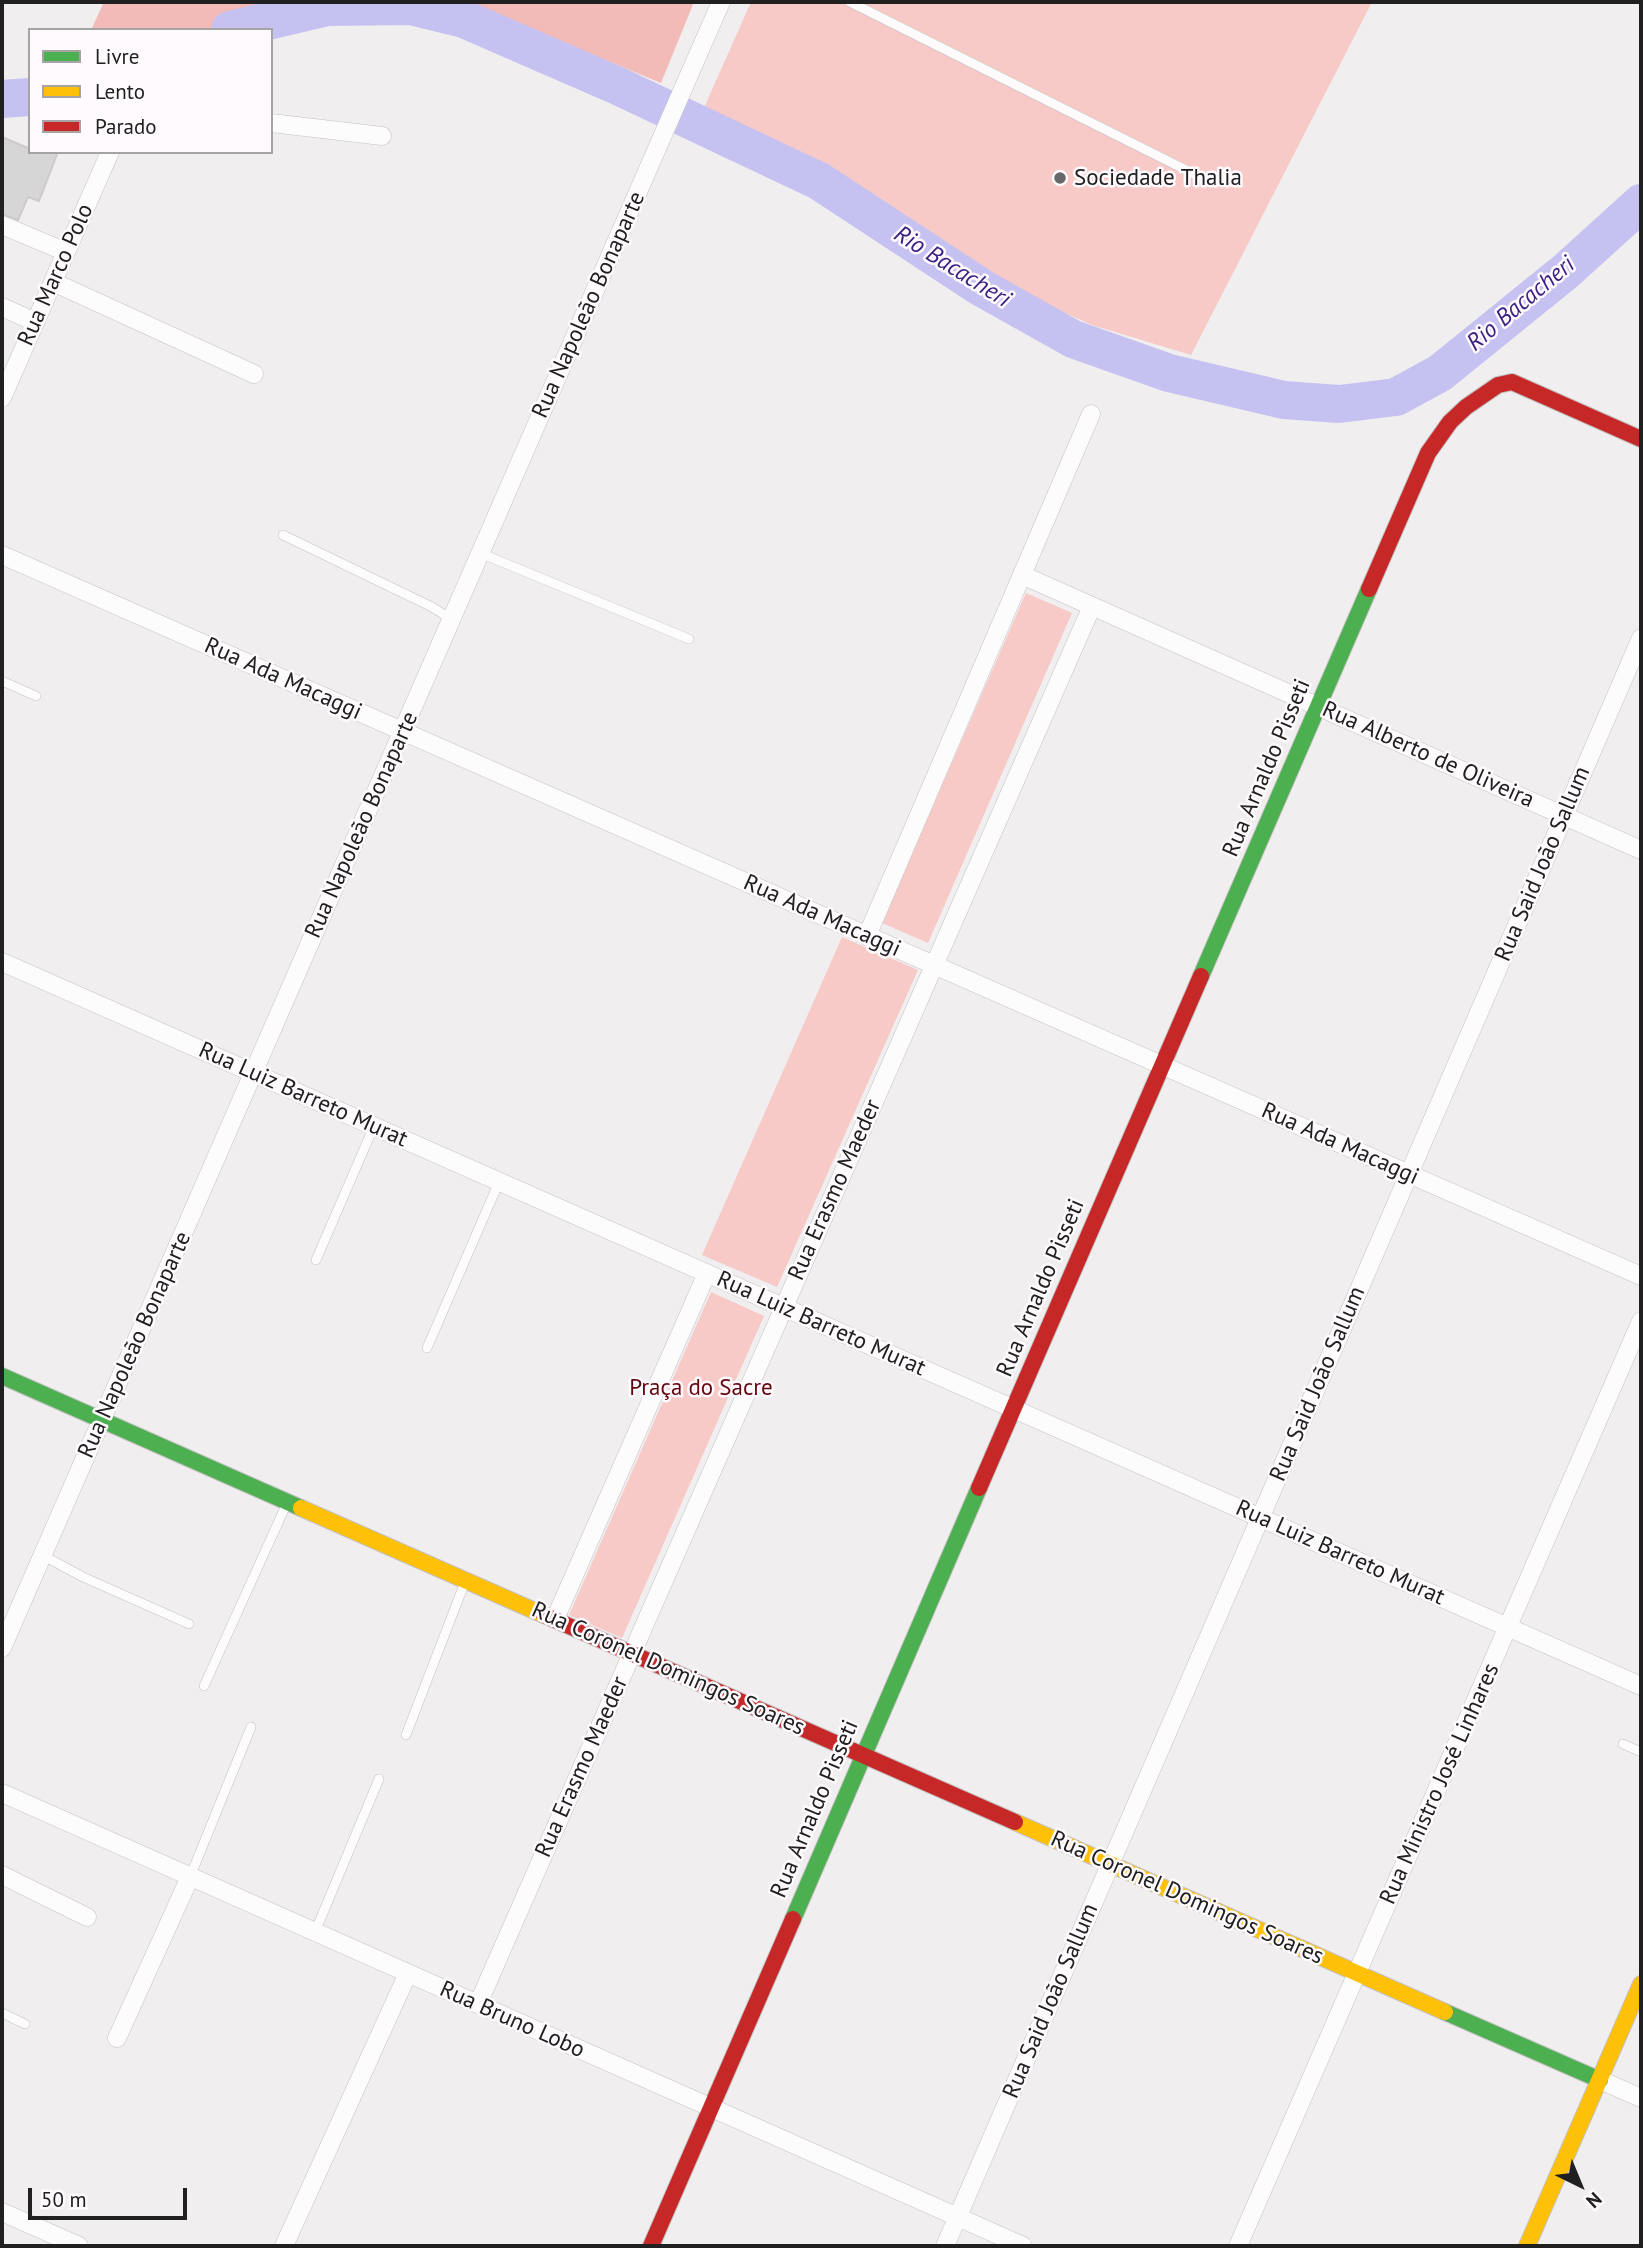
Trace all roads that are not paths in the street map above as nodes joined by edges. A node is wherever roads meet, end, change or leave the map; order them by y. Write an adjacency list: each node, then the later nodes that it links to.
1 (721, 2): 17 (street, Rua Napoleão Bonaparte)
2 (850, 2): 6 (lane)
3 (273, 123): 4 (street)
4 (382, 136)
5 (109, 154): 8 (street, Rua Marco Polo)
6 (1208, 181)
7 (2, 225): 8 (street)
8 (66, 253): 9 (street, Rua Marco Polo)
9 (53, 282): 11 (street, Rua Marco Polo); 12 (street)
10 (2, 307): 11 (street)
11 (35, 322): 13 (street, Rua Marco Polo)
12 (254, 374)
13 (2, 398)
14 (1091, 414): 19 (street)
15 (1641, 439): 26 (street, Rua Arnaldo Pisseti)
16 (283, 535): 21 (lane)
17 (480, 553): 21 (street, Rua Napoleão Bonaparte); 23 (lane)
18 (2, 555): 27 (street, Rua Ada Macaggi)
19 (1022, 575): 20 (street, Rua Alberto de Oliveira); 30 (street)
20 (1092, 606): 26 (street, Rua Alberto de Oliveira); 32 (street, Rua Erasmo Maeder)
21 (452, 620): 27 (street, Rua Napoleão Bonaparte)
22 (1641, 638): 28 (street, Rua Said João Sallum)
23 (689, 639)
24 (2, 681): 25 (lane)
25 (36, 696)
26 (1318, 706): 28 (street, Rua Alberto de Oliveira); 33 (street, Rua Arnaldo Pisseti)
27 (402, 731): 30 (street, Rua Ada Macaggi); 34 (street, Rua Napoleão Bonaparte)
28 (1564, 816): 29 (street, Rua Alberto de Oliveira); 36 (street, Rua Said João Sallum)
29 (1641, 850)
30 (867, 936): 32 (street, Rua Ada Macaggi)
31 (2, 962): 34 (street, Rua Luiz Barreto Murat)
32 (934, 965): 33 (street, Rua Ada Macaggi); 41 (street, Rua Erasmo Maeder)
33 (1162, 1066): 36 (street, Rua Ada Macaggi); 45 (street, Rua Arnaldo Pisseti)
34 (253, 1073): 35 (street, Rua Luiz Barreto Murat); 46 (street, Rua Napoleão Bonaparte)
35 (374, 1126): 37 (street, Rua Luiz Barreto Murat); 38 (lane)
36 (1409, 1174): 40 (street, Rua Ada Macaggi); 48 (street, Rua Said João Sallum)
37 (499, 1182): 39 (street, Rua Luiz Barreto Murat); 43 (lane)
38 (317, 1260)
39 (707, 1273): 41 (street, Rua Luiz Barreto Murat); 51 (street)
40 (1641, 1276)
41 (784, 1307): 45 (street, Rua Luiz Barreto Murat); 55 (street, Rua Erasmo Maeder)
42 (1641, 1321): 53 (street, Rua Ministro José Linhares)
43 (426, 1348)
44 (2, 1376): 46 (street, Rua Coronel Domingos Soares)
45 (1014, 1409): 48 (street, Rua Luiz Barreto Murat); 62 (street, Rua Arnaldo Pisseti)
46 (102, 1420): 47 (street, Rua Coronel Domingos Soares); 49 (street, Rua Napoleão Bonaparte)
47 (287, 1502): 50 (street, Rua Coronel Domingos Soares); 56 (lane)
48 (1260, 1518): 53 (street, Rua Luiz Barreto Murat); 65 (street, Rua Said João Sallum)
49 (42, 1555): 52 (lane); 54 (street, Rua Napoleão Bonaparte)
50 (466, 1580): 51 (street, Rua Coronel Domingos Soares); 59 (lane)
51 (555, 1619): 55 (street, Rua Coronel Domingos Soares)
52 (189, 1624)
53 (1508, 1627): 57 (street, Rua Luiz Barreto Murat); 71 (street, Rua Ministro José Linhares)
54 (2, 1648)
55 (632, 1653): 62 (street, Rua Coronel Domingos Soares); 73 (street, Rua Erasmo Maeder)
56 (204, 1686)
57 (1641, 1686)
58 (251, 1727): 67 (lane)
59 (406, 1735)
60 (1623, 1744): 61 (lane)
61 (1641, 1752)
62 (863, 1755): 65 (street, Rua Coronel Domingos Soares); 79 (street, Rua Arnaldo Pisseti)
63 (379, 1779): 69 (lane)
64 (2, 1793): 67 (street, Rua Bruno Lobo)
65 (1110, 1864): 71 (street, Rua Coronel Domingos Soares); 81 (street, Rua Said João Sallum)
66 (2, 1875): 68 (street)
67 (190, 1877): 69 (street, Rua Bruno Lobo); 76 (street)
68 (87, 1917)
69 (315, 1932): 70 (street, Rua Bruno Lobo)
70 (408, 1973): 73 (street, Rua Bruno Lobo); 83 (street)
71 (1357, 1973): 77 (street, Rua Coronel Domingos Soares); 87 (street, Rua Ministro José Linhares)
72 (1641, 1984): 77 (street)
73 (478, 2004): 79 (street, Rua Bruno Lobo)
74 (2, 2013): 75 (lane)
75 (25, 2024)
76 (117, 2038)
77 (1600, 2080): 78 (street, Rua Coronel Domingos Soares); 88 (street)
78 (1641, 2098)
79 (711, 2108): 81 (street, Rua Bruno Lobo); 84 (street, Rua Arnaldo Pisseti)
80 (2, 2212): 82 (street)
81 (958, 2217): 85 (street, Rua Said João Sallum); 86 (street, Rua Bruno Lobo)
82 (79, 2246)
83 (284, 2246)
84 (651, 2246)
85 (945, 2246)
86 (1023, 2246)
87 (1238, 2246)
88 (1527, 2246)

